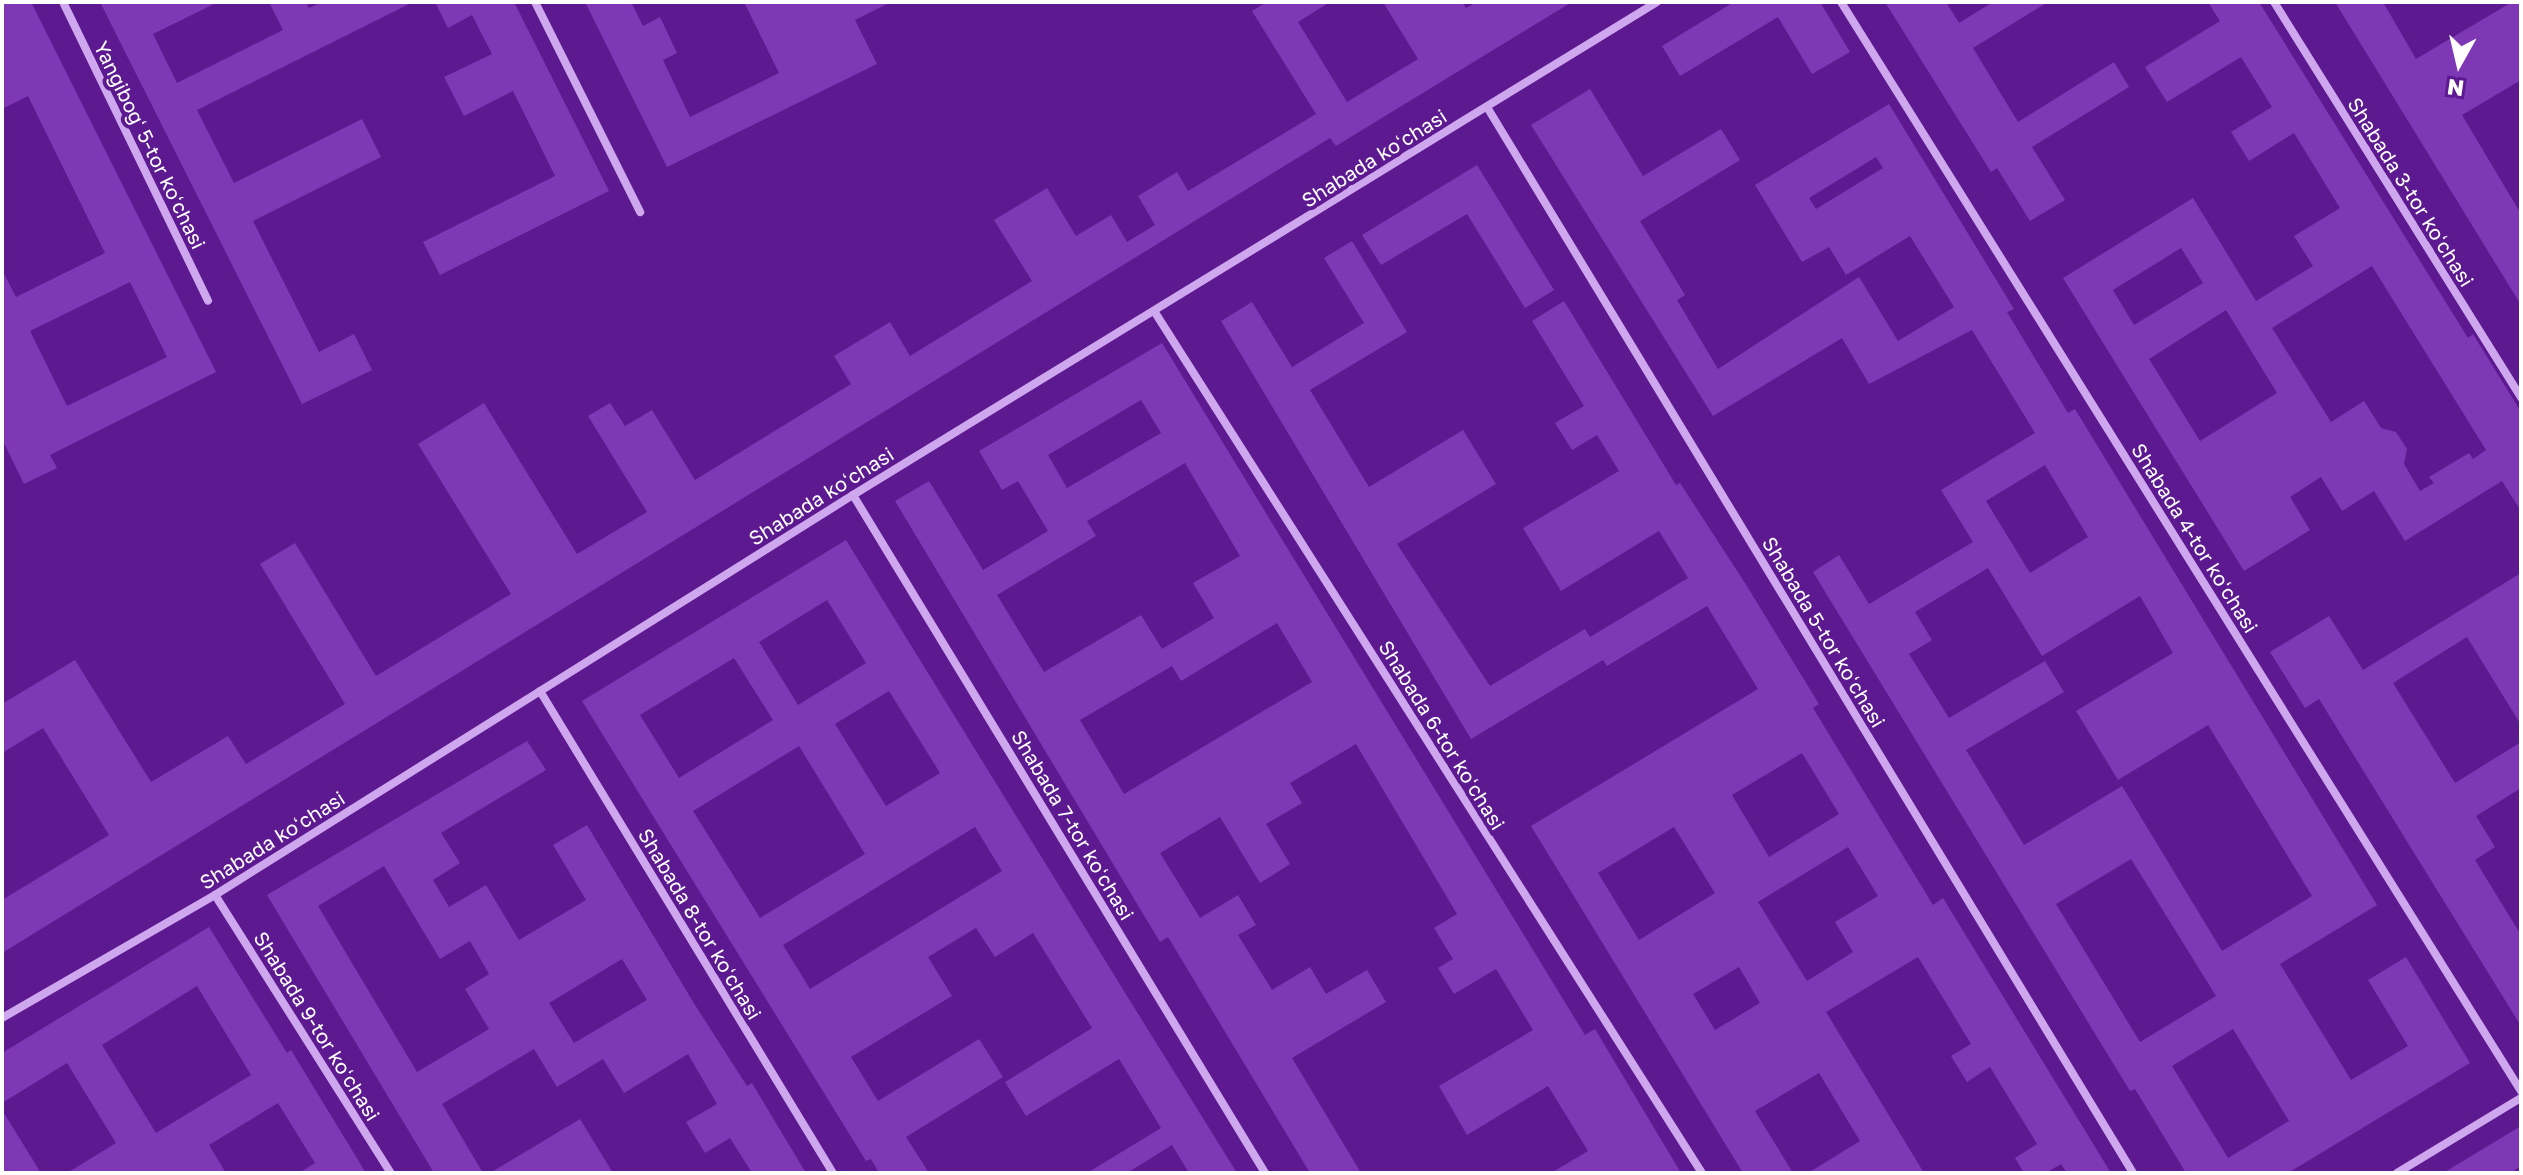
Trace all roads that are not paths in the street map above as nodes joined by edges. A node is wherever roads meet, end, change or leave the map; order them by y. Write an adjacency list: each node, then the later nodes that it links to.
1 (63, 2): 8 (street, Yangibogʻ 5-tor koʻchasi)
2 (535, 2): 7 (street)
3 (1657, 2): 6 (street, Shabada koʻchasi)
4 (1841, 2): 15 (street, Shabada 4-tor koʻchasi)
5 (2274, 2): 10 (street, Shabada 3-tor koʻchasi)
6 (1487, 107): 9 (street, Shabada koʻchasi); 21 (street, Shabada 5-tor koʻchasi)
7 (640, 212)
8 (208, 301)
9 (1156, 314): 11 (street, Shabada koʻchasi); 20 (street, Shabada 6-tor koʻchasi)
10 (2521, 398)
11 (853, 495): 12 (street, Shabada koʻchasi); 19 (street, Shabada 7-tor koʻchasi)
12 (540, 691): 13 (street, Shabada koʻchasi); 18 (street, Shabada 8-tor koʻchasi)
13 (215, 895): 14 (street, Shabada koʻchasi); 17 (street, Shabada 9-tor koʻchasi)
14 (2, 1018)
15 (2521, 1091)
16 (2521, 1098): 22 (street)
17 (391, 1173)
18 (833, 1173)
19 (1265, 1173)
20 (1702, 1173)
21 (2133, 1173)
22 (2397, 1173)

